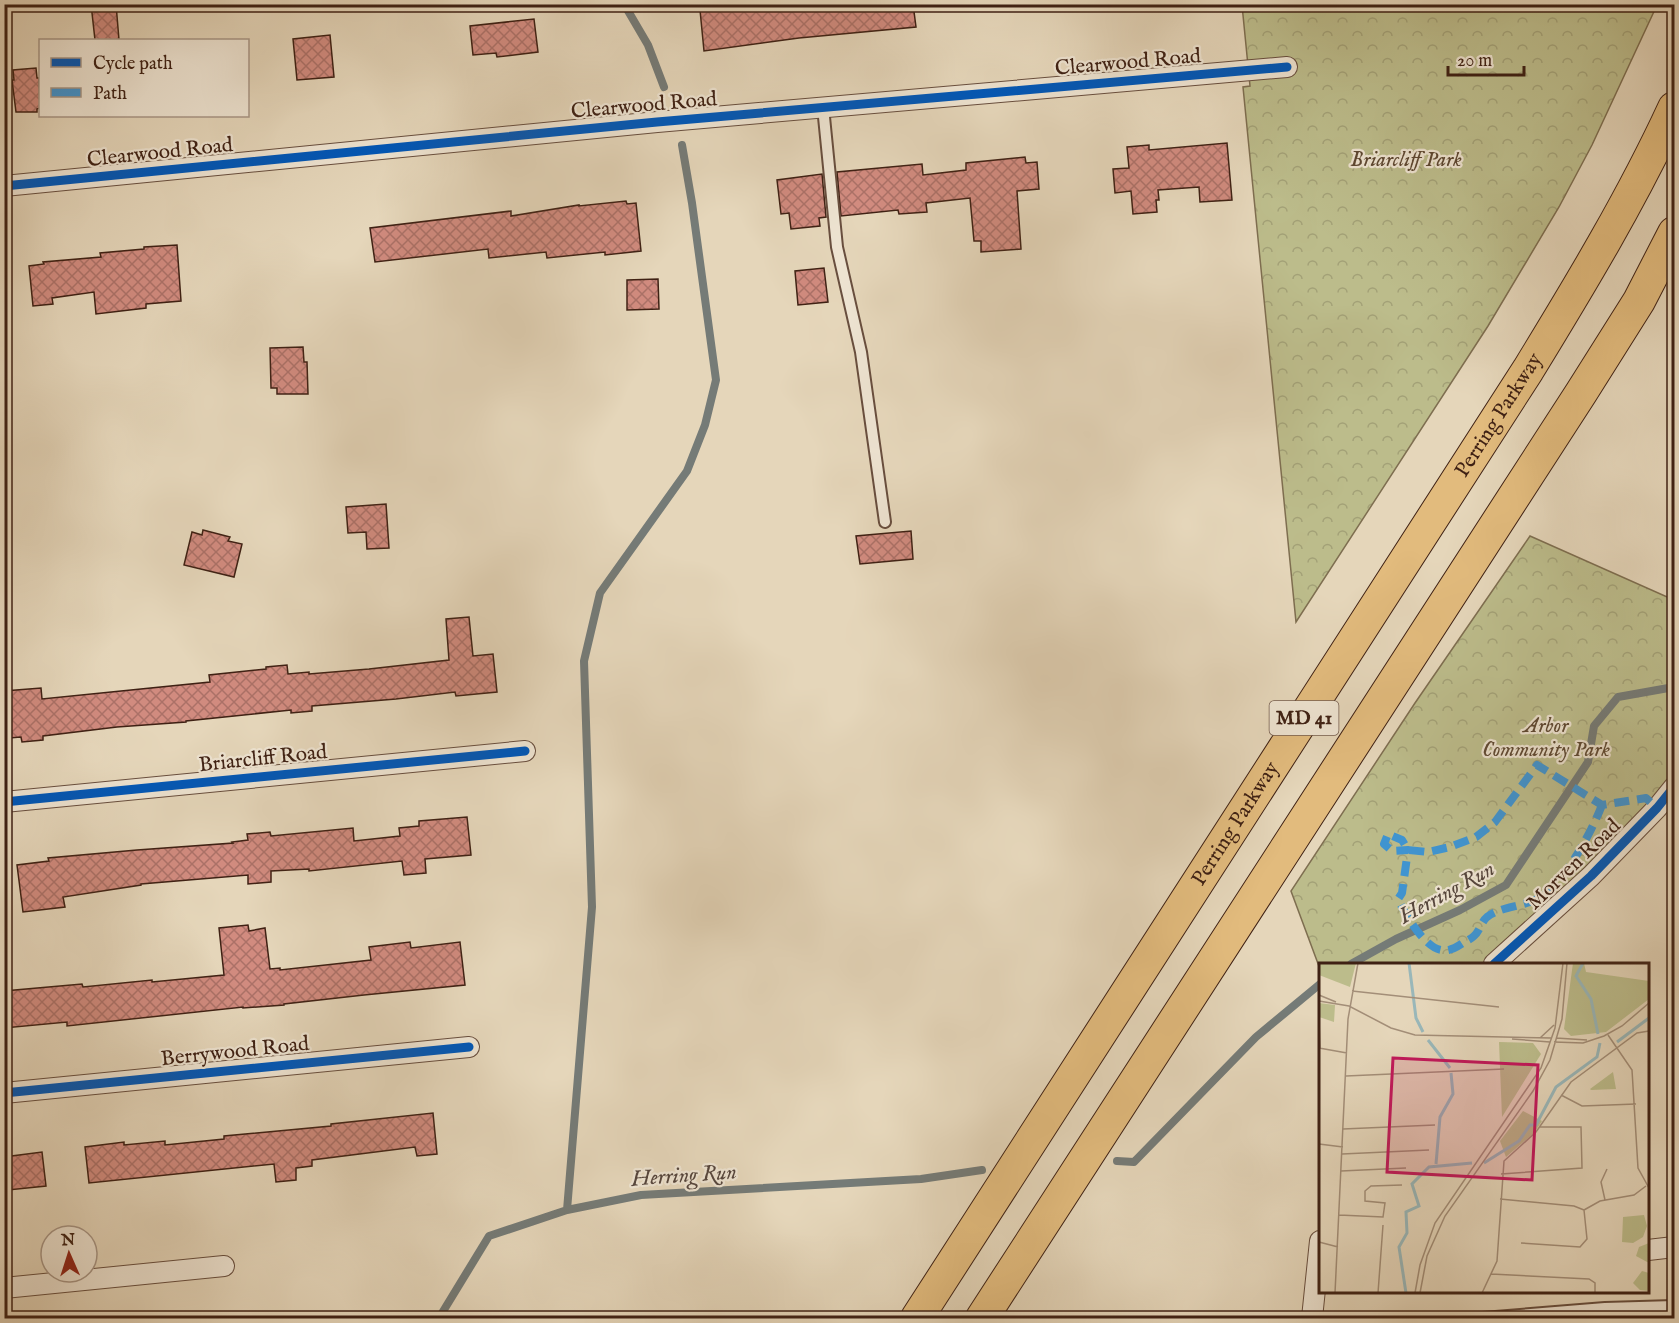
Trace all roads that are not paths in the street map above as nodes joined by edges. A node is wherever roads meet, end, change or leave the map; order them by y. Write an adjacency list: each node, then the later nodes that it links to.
1 (1287, 67): 2 (street, Clearwood Road)
2 (823, 107): 4 (street, Clearwood Road); 6 (lane)
3 (1674, 108): 20 (main road, Perring Parkway / MD 41)
4 (4, 186)
5 (1674, 234): 21 (main road, MD 41)
6 (885, 522)
7 (525, 751): 9 (street, Briarcliff Road)
8 (1674, 787): 10 (street, Morven Road)
9 (4, 802)
10 (1495, 963)
11 (469, 1047): 12 (street, Berrywood Road)
12 (4, 1093)
13 (1674, 1247): 14 (street)
14 (1649, 1250)
15 (1319, 1260): 17 (street)
16 (224, 1266): 18 (street)
17 (1318, 1279): 22 (street)
18 (4, 1288)
19 (1674, 1306): 23 (lane)
20 (918, 1318)
21 (982, 1318)
22 (1312, 1318)
23 (1483, 1318)

